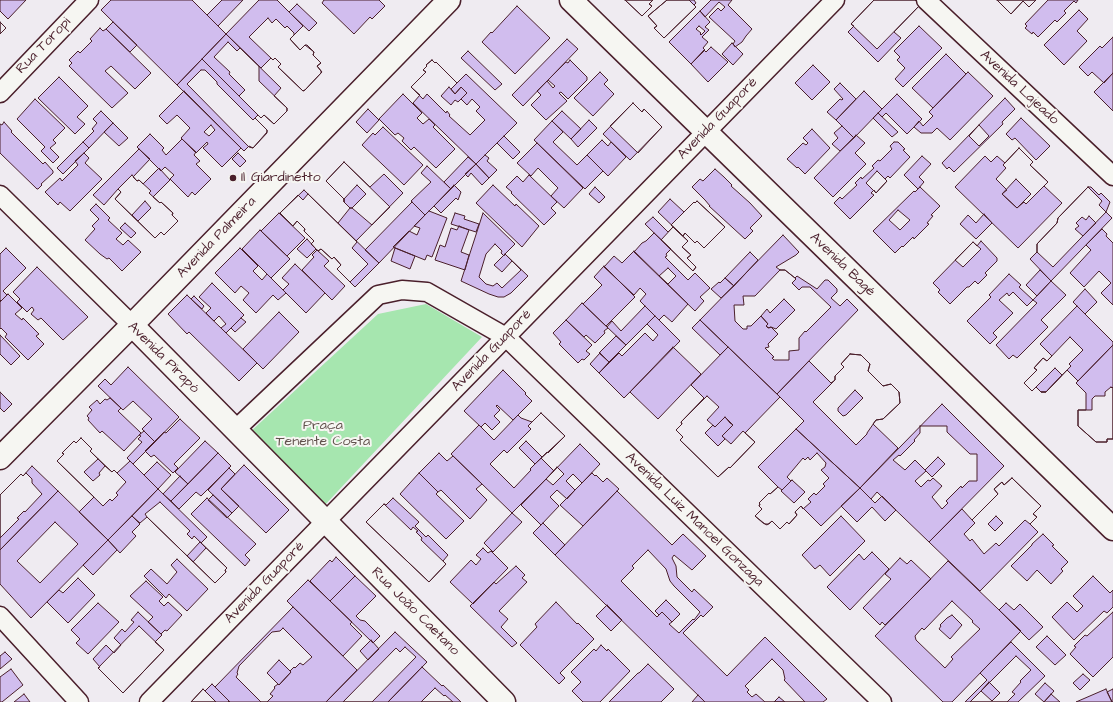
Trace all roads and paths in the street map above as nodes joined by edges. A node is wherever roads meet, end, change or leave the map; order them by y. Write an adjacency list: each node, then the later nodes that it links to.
1 (89, 0): 6 (street, Rua Toropi)
2 (449, 0): 10 (street, Avenida Palmeira)
3 (571, 0): 7 (street, Avenida Bagé)
4 (835, 0): 7 (street, Avenida Guaporé)
5 (926, 0): 8 (street, Avenida Lajeado)
6 (0, 93)
7 (706, 132): 11 (street, Avenida Guaporé); 15 (street, Avenida Bagé)
8 (1113, 176)
9 (0, 195): 10 (street, Avenida Pirapó)
10 (132, 325): 12 (street, Avenida Pirapó); 13 (street, Avenida Palmeira)
11 (506, 337): 12 (street, Avenida Luiz Manoel Gonzaga); 14 (street, Avenida Guaporé); 20 (street, Avenida Luiz Manoel Gonzaga)
12 (235, 430): 14 (street, Avenida Pirapó)
13 (0, 458)
14 (326, 521): 18 (street, Avenida Guaporé); 19 (street, Rua João Caetano)
15 (1113, 529)
16 (0, 616): 17 (street)
17 (79, 702)
18 (149, 702)
19 (504, 702)
20 (882, 702)

